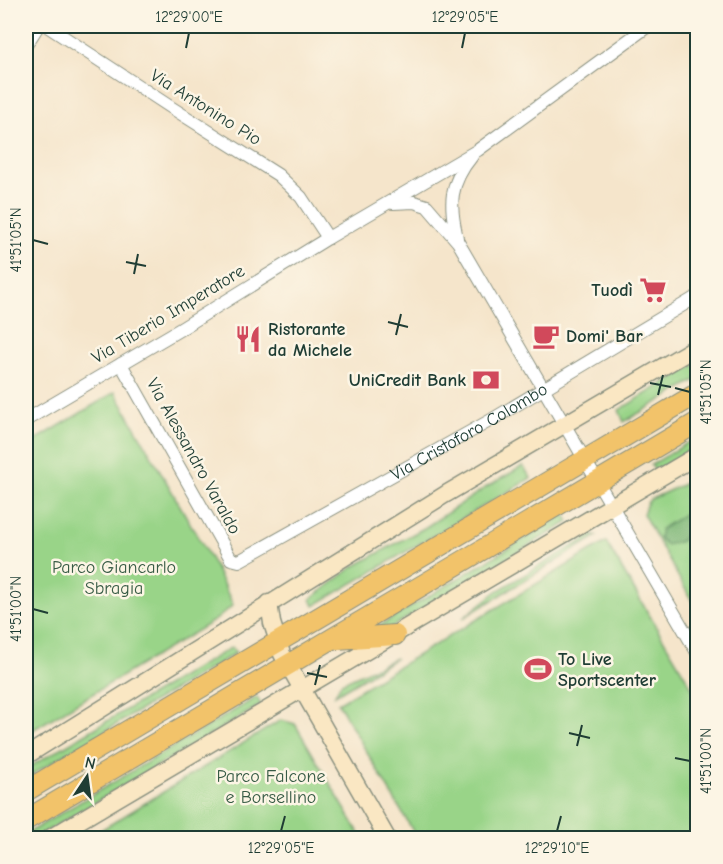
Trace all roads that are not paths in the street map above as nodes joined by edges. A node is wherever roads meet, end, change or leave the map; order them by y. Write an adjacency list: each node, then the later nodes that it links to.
1 (38, 26): 4 (street)
2 (47, 26): 7 (street, Via Antonino Pio)
3 (648, 26): 5 (street)
4 (26, 45)
5 (478, 150): 6 (street); 8 (street)
6 (389, 204): 7 (street, Via Tiberio Imperatore); 8 (street)
7 (328, 238): 11 (street, Via Tiberio Imperatore)
8 (458, 242): 12 (street)
9 (698, 296): 12 (street, Via Cristoforo Colombo)
10 (698, 346): 16 (main road)
11 (122, 364): 14 (street, Via Tiberio Imperatore); 21 (street, Via Alessandro Varaldo)
12 (542, 389): 16 (street); 21 (street, Via Cristoforo Colombo)
13 (698, 393): 18 (main road)
14 (26, 420)
15 (698, 422): 19 (main road)
16 (565, 425): 18 (street); 22 (main road)
17 (698, 455): 20 (main road)
18 (585, 460): 19 (street); 25 (main road)
19 (598, 482): 20 (street); 24 (main road)
20 (612, 505): 23 (main road); 26 (street)
21 (239, 561)
22 (269, 603): 25 (main road); 29 (main road)
23 (395, 635): 24 (main road); 28 (main road)
24 (331, 639): 27 (main road)
25 (277, 642): 27 (main road); 30 (main road)
26 (698, 654)
27 (287, 666): 28 (main road); 31 (main road)
28 (301, 690): 32 (main road); 33 (main road)
29 (26, 756)
30 (26, 791)
31 (26, 820)
32 (50, 838)
33 (387, 838)

